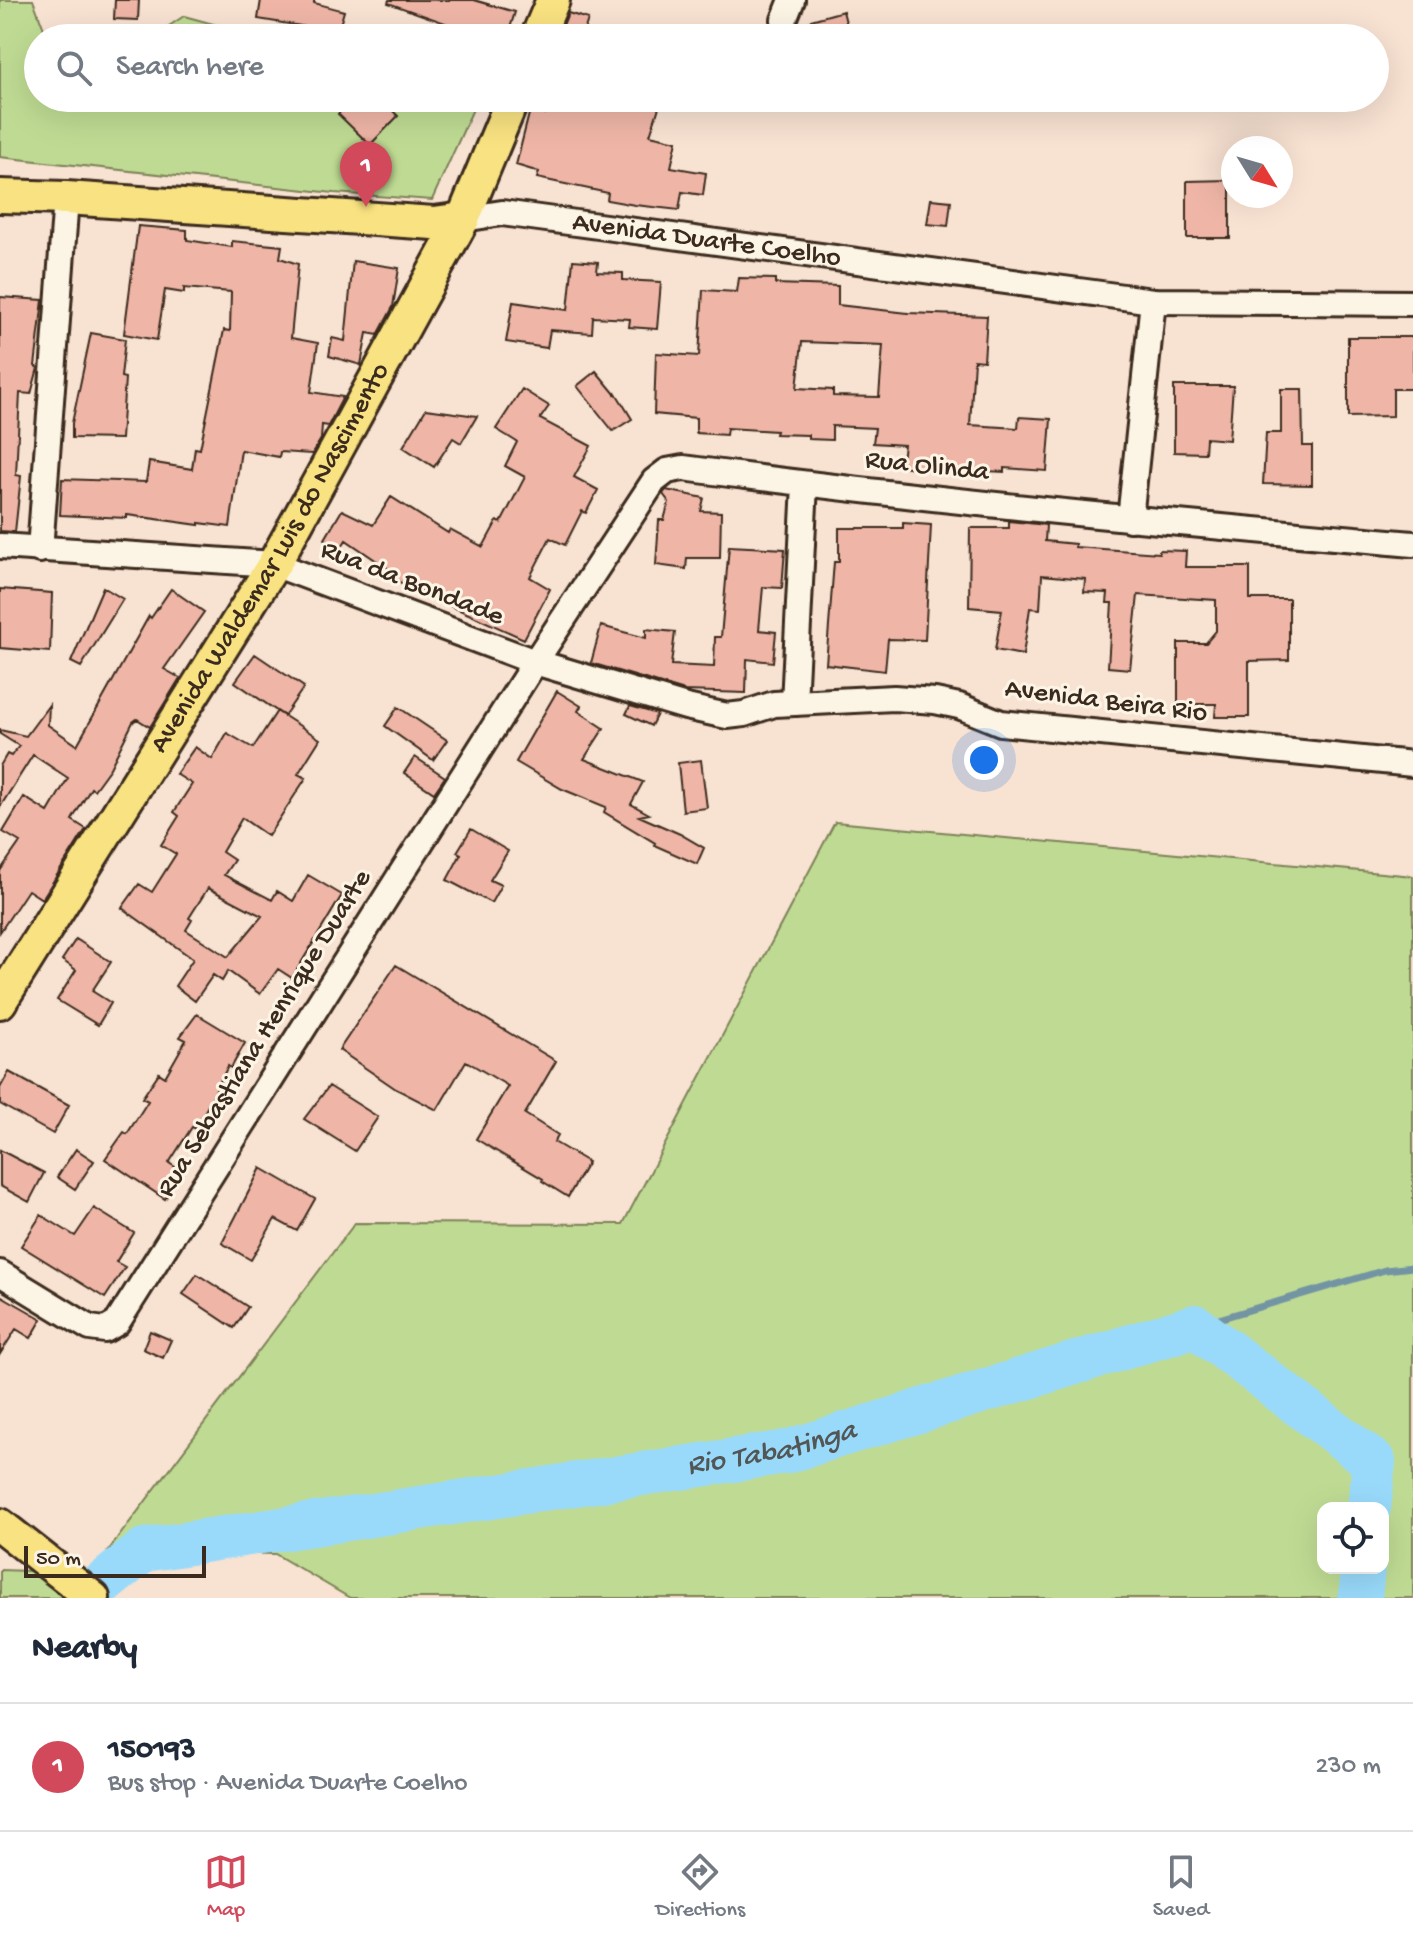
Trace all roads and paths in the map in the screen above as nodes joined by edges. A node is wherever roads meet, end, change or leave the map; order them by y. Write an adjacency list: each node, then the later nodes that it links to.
1 (553, 0): 2 (main road)
2 (543, 24)
3 (507, 112): 6 (main road, Avenida Waldemar Luis do Nascimento)
4 (0, 196): 5 (main road, Avenida Duarte Coelho)
5 (66, 198): 6 (main road, Avenida Duarte Coelho); 13 (street)
6 (463, 219): 7 (street, Avenida Duarte Coelho); 14 (main road, Avenida Waldemar Luis do Nascimento)
7 (1153, 301): 8 (street, Avenida Duarte Coelho); 10 (street)
8 (1413, 303)
9 (805, 484): 10 (street, Rua Olinda); 15 (street, Rua Olinda); 16 (street)
10 (1130, 519): 11 (street, Rua Olinda)
11 (1413, 544)
12 (0, 546): 13 (street, Rua da Bondade)
13 (40, 550): 14 (street, Rua da Bondade)
14 (274, 564): 15 (street, Rua da Bondade); 18 (main road, Avenida Waldemar Luis do Nascimento)
15 (535, 662): 16 (street, Rua da Bondade); 19 (street, Rua Sebastiana Henrique Duarte)
16 (794, 703): 17 (street, Avenida Beira Rio)
17 (1413, 764)
18 (0, 1002)
19 (0, 1273)
20 (0, 1525): 21 (main road)
21 (93, 1598)

